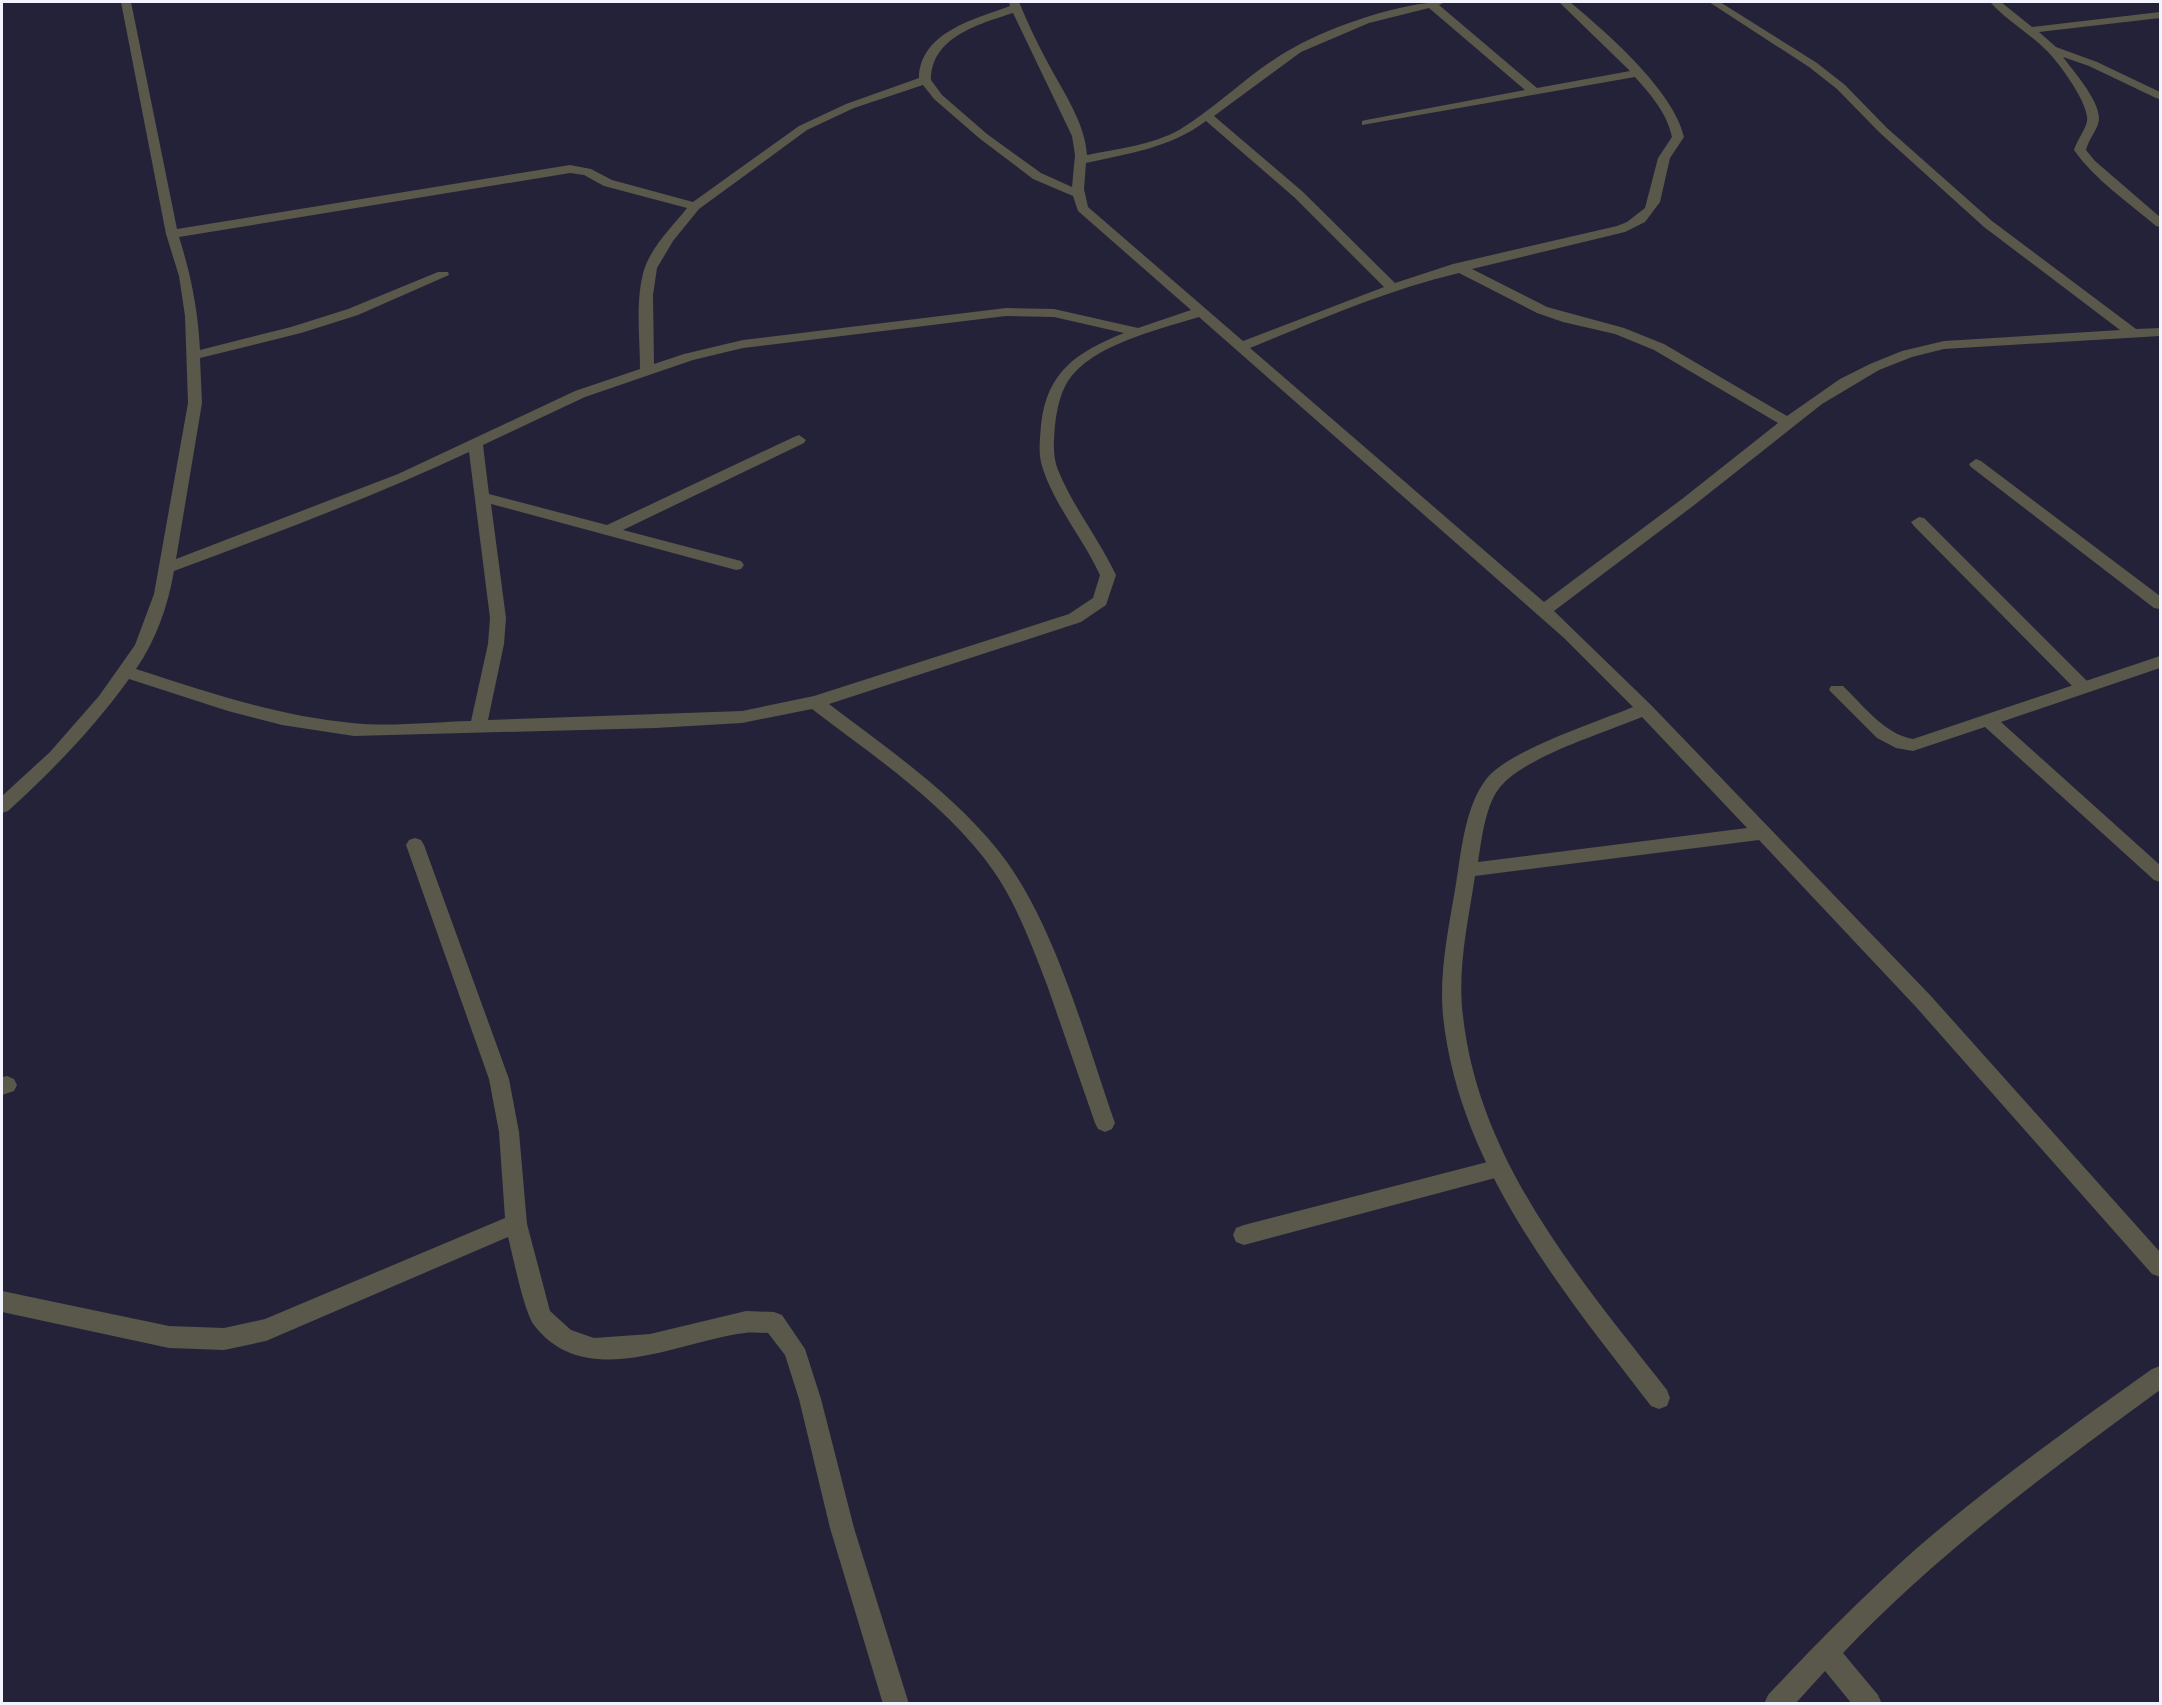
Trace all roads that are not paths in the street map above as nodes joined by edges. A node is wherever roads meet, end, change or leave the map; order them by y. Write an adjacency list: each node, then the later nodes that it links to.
1 (126, 2): 20 (street)
2 (1563, 2): 10 (street)
3 (1714, 2): 27 (street)
4 (1995, 2): 8 (street)
5 (1436, 3): 12 (street); 14 (street)
6 (1015, 5): 11 (street); 16 (street)
7 (2160, 15): 8 (street)
8 (2032, 30): 9 (street)
9 (2052, 49): 13 (street); 19 (street)
10 (1638, 73): 12 (street); 21 (street)
11 (925, 80): 17 (street); 18 (street)
12 (1533, 91): 15 (street)
13 (2160, 96)
14 (1206, 115): 16 (street); 23 (street)
15 (1366, 123)
16 (1082, 160): 17 (street)
17 (1076, 193): 24 (street)
18 (695, 206): 20 (street); 30 (street)
19 (2160, 223)
20 (172, 234): 29 (street)
21 (1458, 267): 23 (street); 31 (street)
22 (443, 275): 29 (street)
23 (1392, 288): 28 (street)
24 (1200, 312): 25 (street); 28 (street)
25 (1139, 332): 30 (street); 46 (street)
26 (2160, 332): 27 (street)
27 (2132, 333): 31 (street)
28 (1240, 347): 41 (street)
29 (195, 355): 39 (street)
30 (647, 370): 33 (street)
31 (1788, 423): 41 (street)
32 (799, 440): 37 (street)
33 (475, 443): 35 (street); 39 (street)
34 (1976, 464): 40 (street)
35 (481, 497): 37 (street); 49 (street)
36 (1919, 522): 44 (street)
37 (608, 531): 38 (street)
38 (736, 565)
39 (167, 568): 43 (street)
40 (2160, 604)
41 (1543, 611): 47 (street)
42 (2160, 662): 44 (street)
43 (125, 672): 49 (street); 50 (street)
44 (2084, 688): 48 (street)
45 (1837, 690): 48 (street)
46 (815, 702): 49 (street); 55 (street)
47 (1645, 709): 51 (street); 53 (street)
48 (1988, 720): 54 (street)
49 (478, 727)
50 (2, 806)
51 (1763, 832): 53 (street); 59 (street)
52 (415, 845): 57 (street)
53 (1468, 870): 56 (street)
54 (2160, 875)
55 (1105, 1123)
56 (1499, 1168): 58 (street); 62 (street)
57 (516, 1224): 60 (street); 64 (street)
58 (1244, 1235)
59 (2160, 1267)
60 (2, 1302)
61 (2160, 1377): 63 (street)
62 (1659, 1398)
63 (1825, 1651): 65 (street); 66 (street)
64 (896, 1704)
65 (1777, 1704)
66 (1869, 1704)

